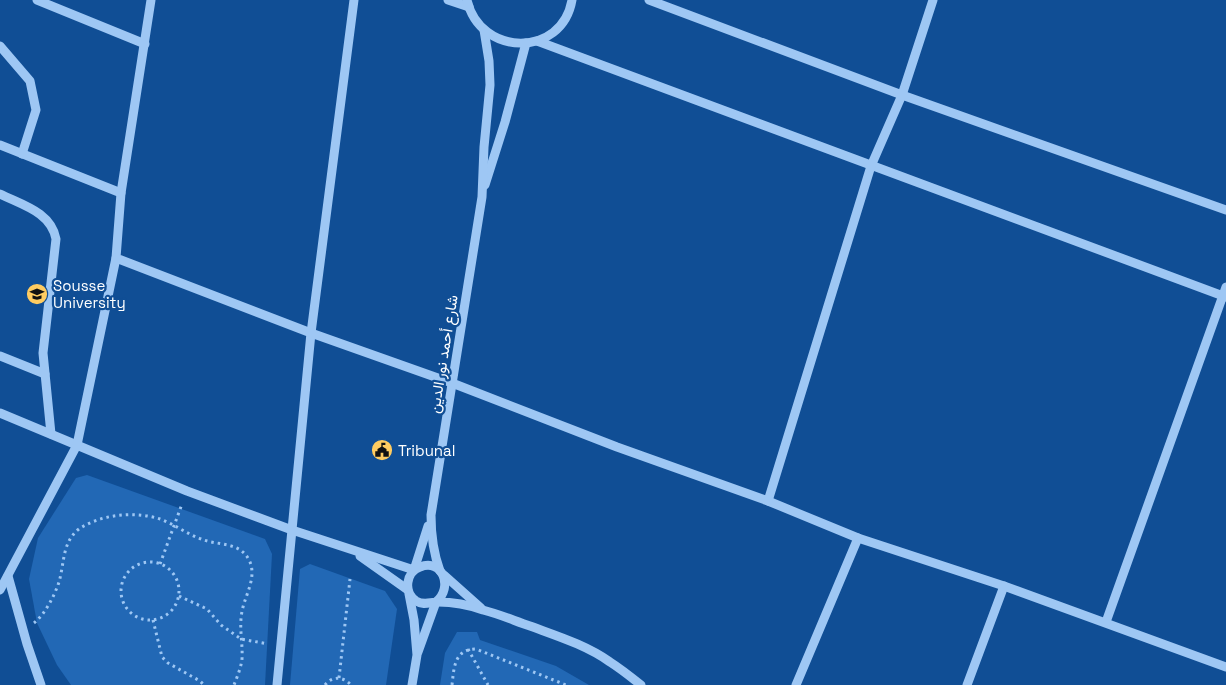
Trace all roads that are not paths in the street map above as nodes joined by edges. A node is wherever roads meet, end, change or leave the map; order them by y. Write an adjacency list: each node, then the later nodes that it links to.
1 (37, 0): 12 (street)
2 (151, 0): 12 (street)
3 (354, 0): 24 (street)
4 (448, 0): 8 (street)
5 (572, 0): 10 (street)
6 (649, 0): 14 (street)
7 (933, 0): 14 (street)
8 (468, 4): 9 (street)
9 (484, 30): 11 (street); 20 (street)
10 (537, 41): 11 (street); 17 (street)
11 (526, 43): 20 (street)
12 (145, 44): 19 (street)
13 (0, 46): 16 (street)
14 (902, 95): 17 (street); 21 (street)
15 (0, 145): 16 (street)
16 (22, 154): 19 (street)
17 (871, 166): 23 (street); 31 (street)
18 (0, 194): 26 (street)
19 (121, 194): 22 (street)
20 (482, 197): 27 (street, شارع أحمد نور الدين)
21 (1226, 210)
22 (116, 258): 24 (street); 30 (street)
23 (1225, 293): 44 (street)
24 (311, 333): 27 (street); 33 (street)
25 (0, 356): 26 (street)
26 (45, 374): 29 (street)
27 (452, 384): 31 (street); 32 (street, شارع أحمد نور الدين)
28 (0, 413): 29 (street)
29 (51, 434): 30 (street)
30 (76, 445): 33 (street); 38 (street)
31 (768, 501): 34 (street)
32 (431, 515): 36 (street, شارع أحمد نور الدين); 37 (street, شارع أحمد نور الدين)
33 (292, 530): 35 (street); 48 (street)
34 (858, 538): 39 (street); 51 (street)
35 (352, 551): 36 (street); 41 (street)
36 (414, 570): 37 (street); 41 (street)
37 (442, 573): 42 (street); 43 (street)
38 (8, 576): 40 (street); 47 (street)
39 (1004, 586): 44 (street); 52 (street)
40 (0, 590)
41 (409, 591): 42 (street); 45 (street)
42 (436, 602): 43 (street); 45 (street)
43 (483, 610): 50 (street)
44 (1106, 622): 46 (street)
45 (417, 655): 49 (street)
46 (1226, 667)
47 (41, 685)
48 (277, 685)
49 (412, 685)
50 (640, 685)
51 (796, 685)
52 (967, 685)

